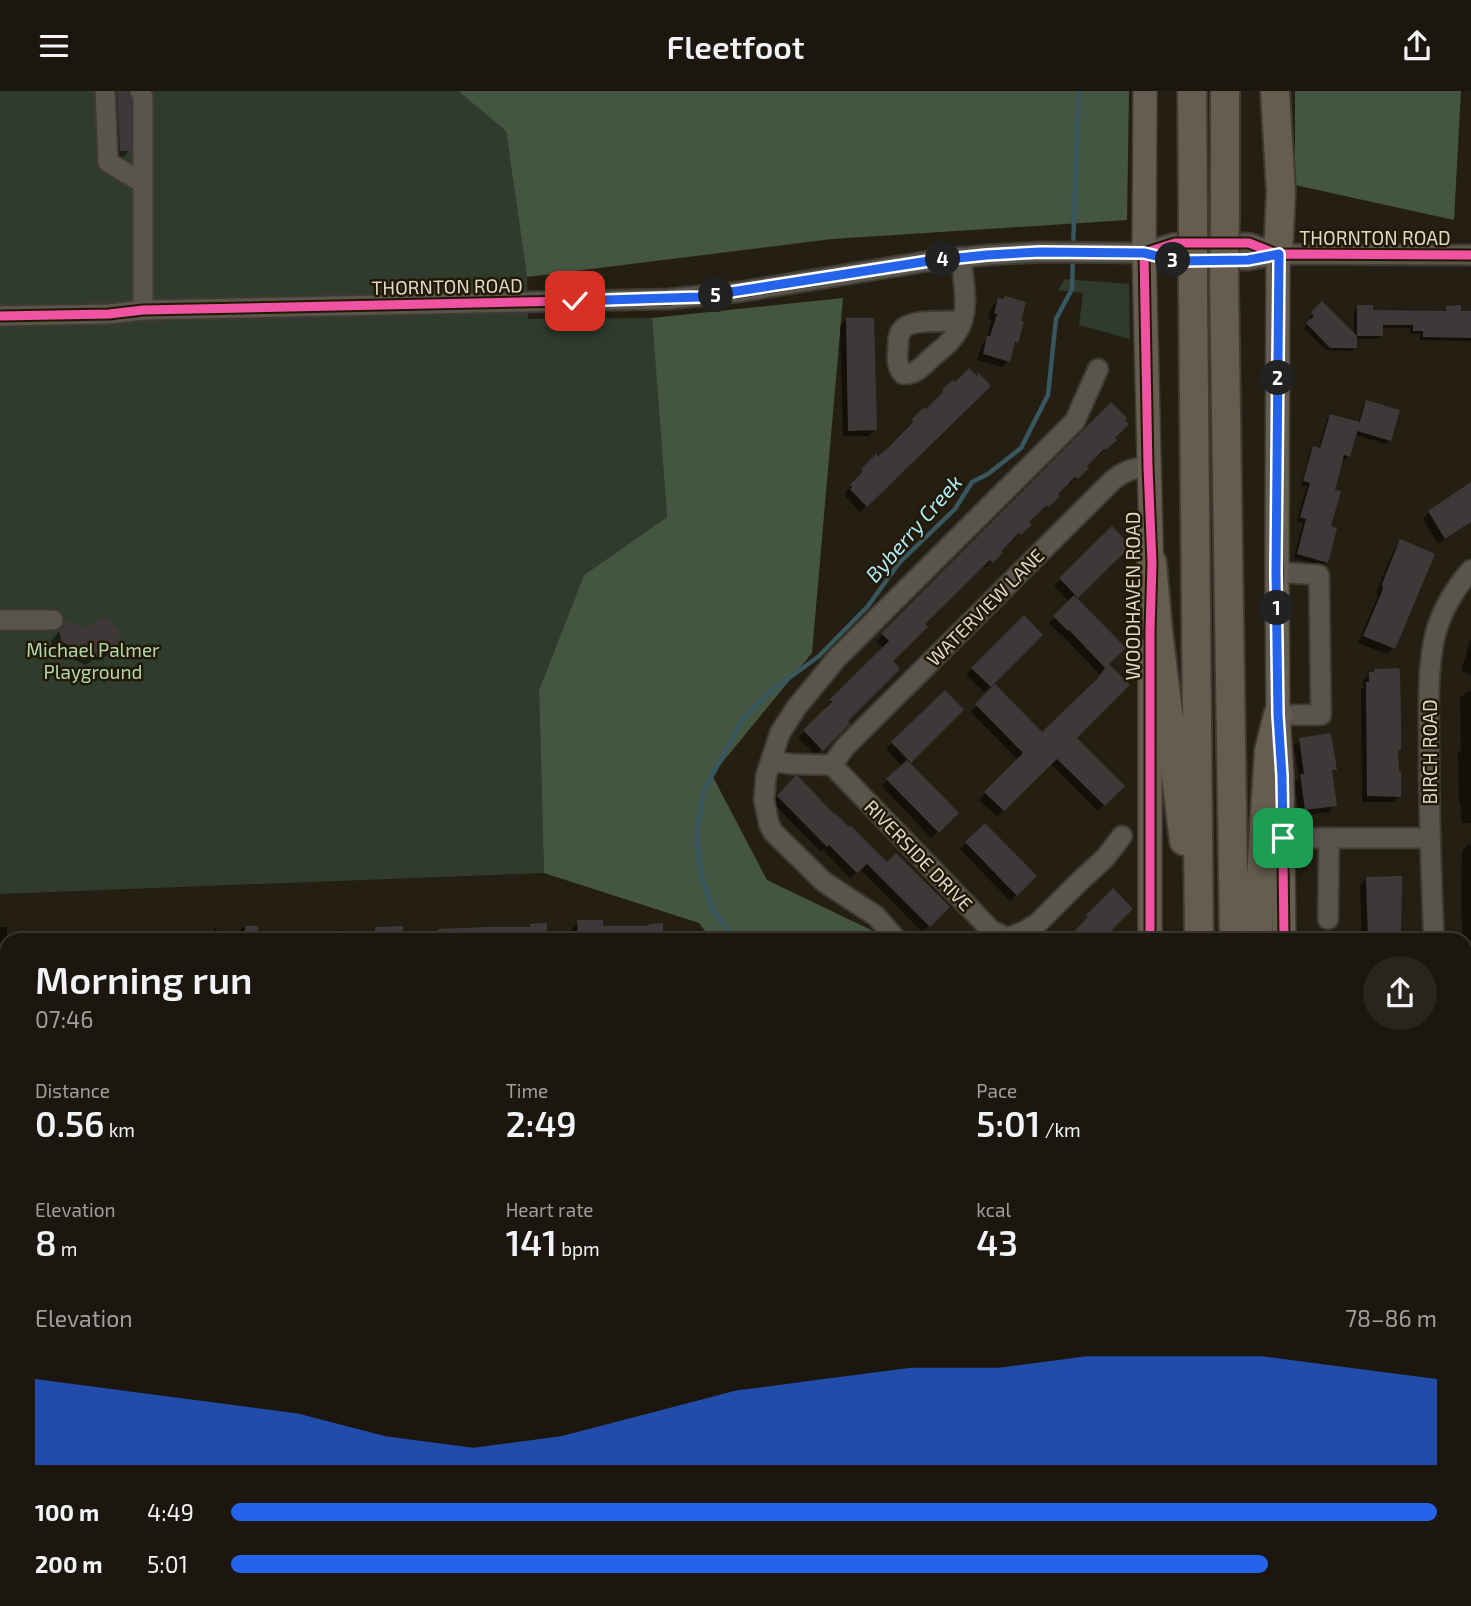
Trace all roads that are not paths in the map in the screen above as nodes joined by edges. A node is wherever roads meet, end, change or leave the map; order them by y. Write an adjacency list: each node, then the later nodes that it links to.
1 (105, 91): 7 (street)
2 (140, 91): 7 (street)
3 (1145, 91): 8 (main road, WOODHAVEN ROAD)
4 (1192, 91): 35 (highway, bridge)
5 (1225, 91): 36 (highway, bridge)
6 (1275, 91): 9 (highway)
7 (143, 183): 12 (street)
8 (1144, 253): 9 (street, THORNTON ROAD); 11 (street, THORNTON ROAD); 16 (main road, WOODHAVEN ROAD)
9 (1279, 254): 10 (street, THORNTON ROAD); 19 (main road)
10 (1471, 255)
11 (961, 257): 12 (street, THORNTON ROAD); 14 (street)
12 (143, 310): 13 (street, THORNTON ROAD)
13 (0, 316)
14 (962, 321)
15 (1098, 369): 23 (street)
16 (1148, 467): 17 (main road, WOODHAVEN ROAD); 24 (street, WATERVIEW LANE)
17 (1152, 562): 25 (main road, WOODHAVEN ROAD); 34 (highway)
18 (1470, 571): 27 (street, BIRCH ROAD)
19 (1276, 572): 22 (main road); 22 (street)
20 (0, 620): 21 (street)
21 (53, 620)
22 (1278, 715): 26 (main road); 37 (highway)
23 (771, 761): 24 (street); 30 (street)
24 (832, 765): 31 (street, RIVERSIDE DRIVE)
25 (1150, 830): 32 (street); 33 (main road, WOODHAVEN ROAD)
26 (1283, 838): 28 (street); 38 (main road)
27 (1430, 838): 28 (street); 39 (street, BIRCH ROAD)
28 (1329, 839): 29 (street)
29 (1328, 919)
30 (891, 933)
31 (996, 933)
32 (1021, 933)
33 (1150, 933)
34 (1198, 933)
35 (1199, 933)
36 (1234, 933)
37 (1257, 933)
38 (1284, 933)
39 (1434, 933)

